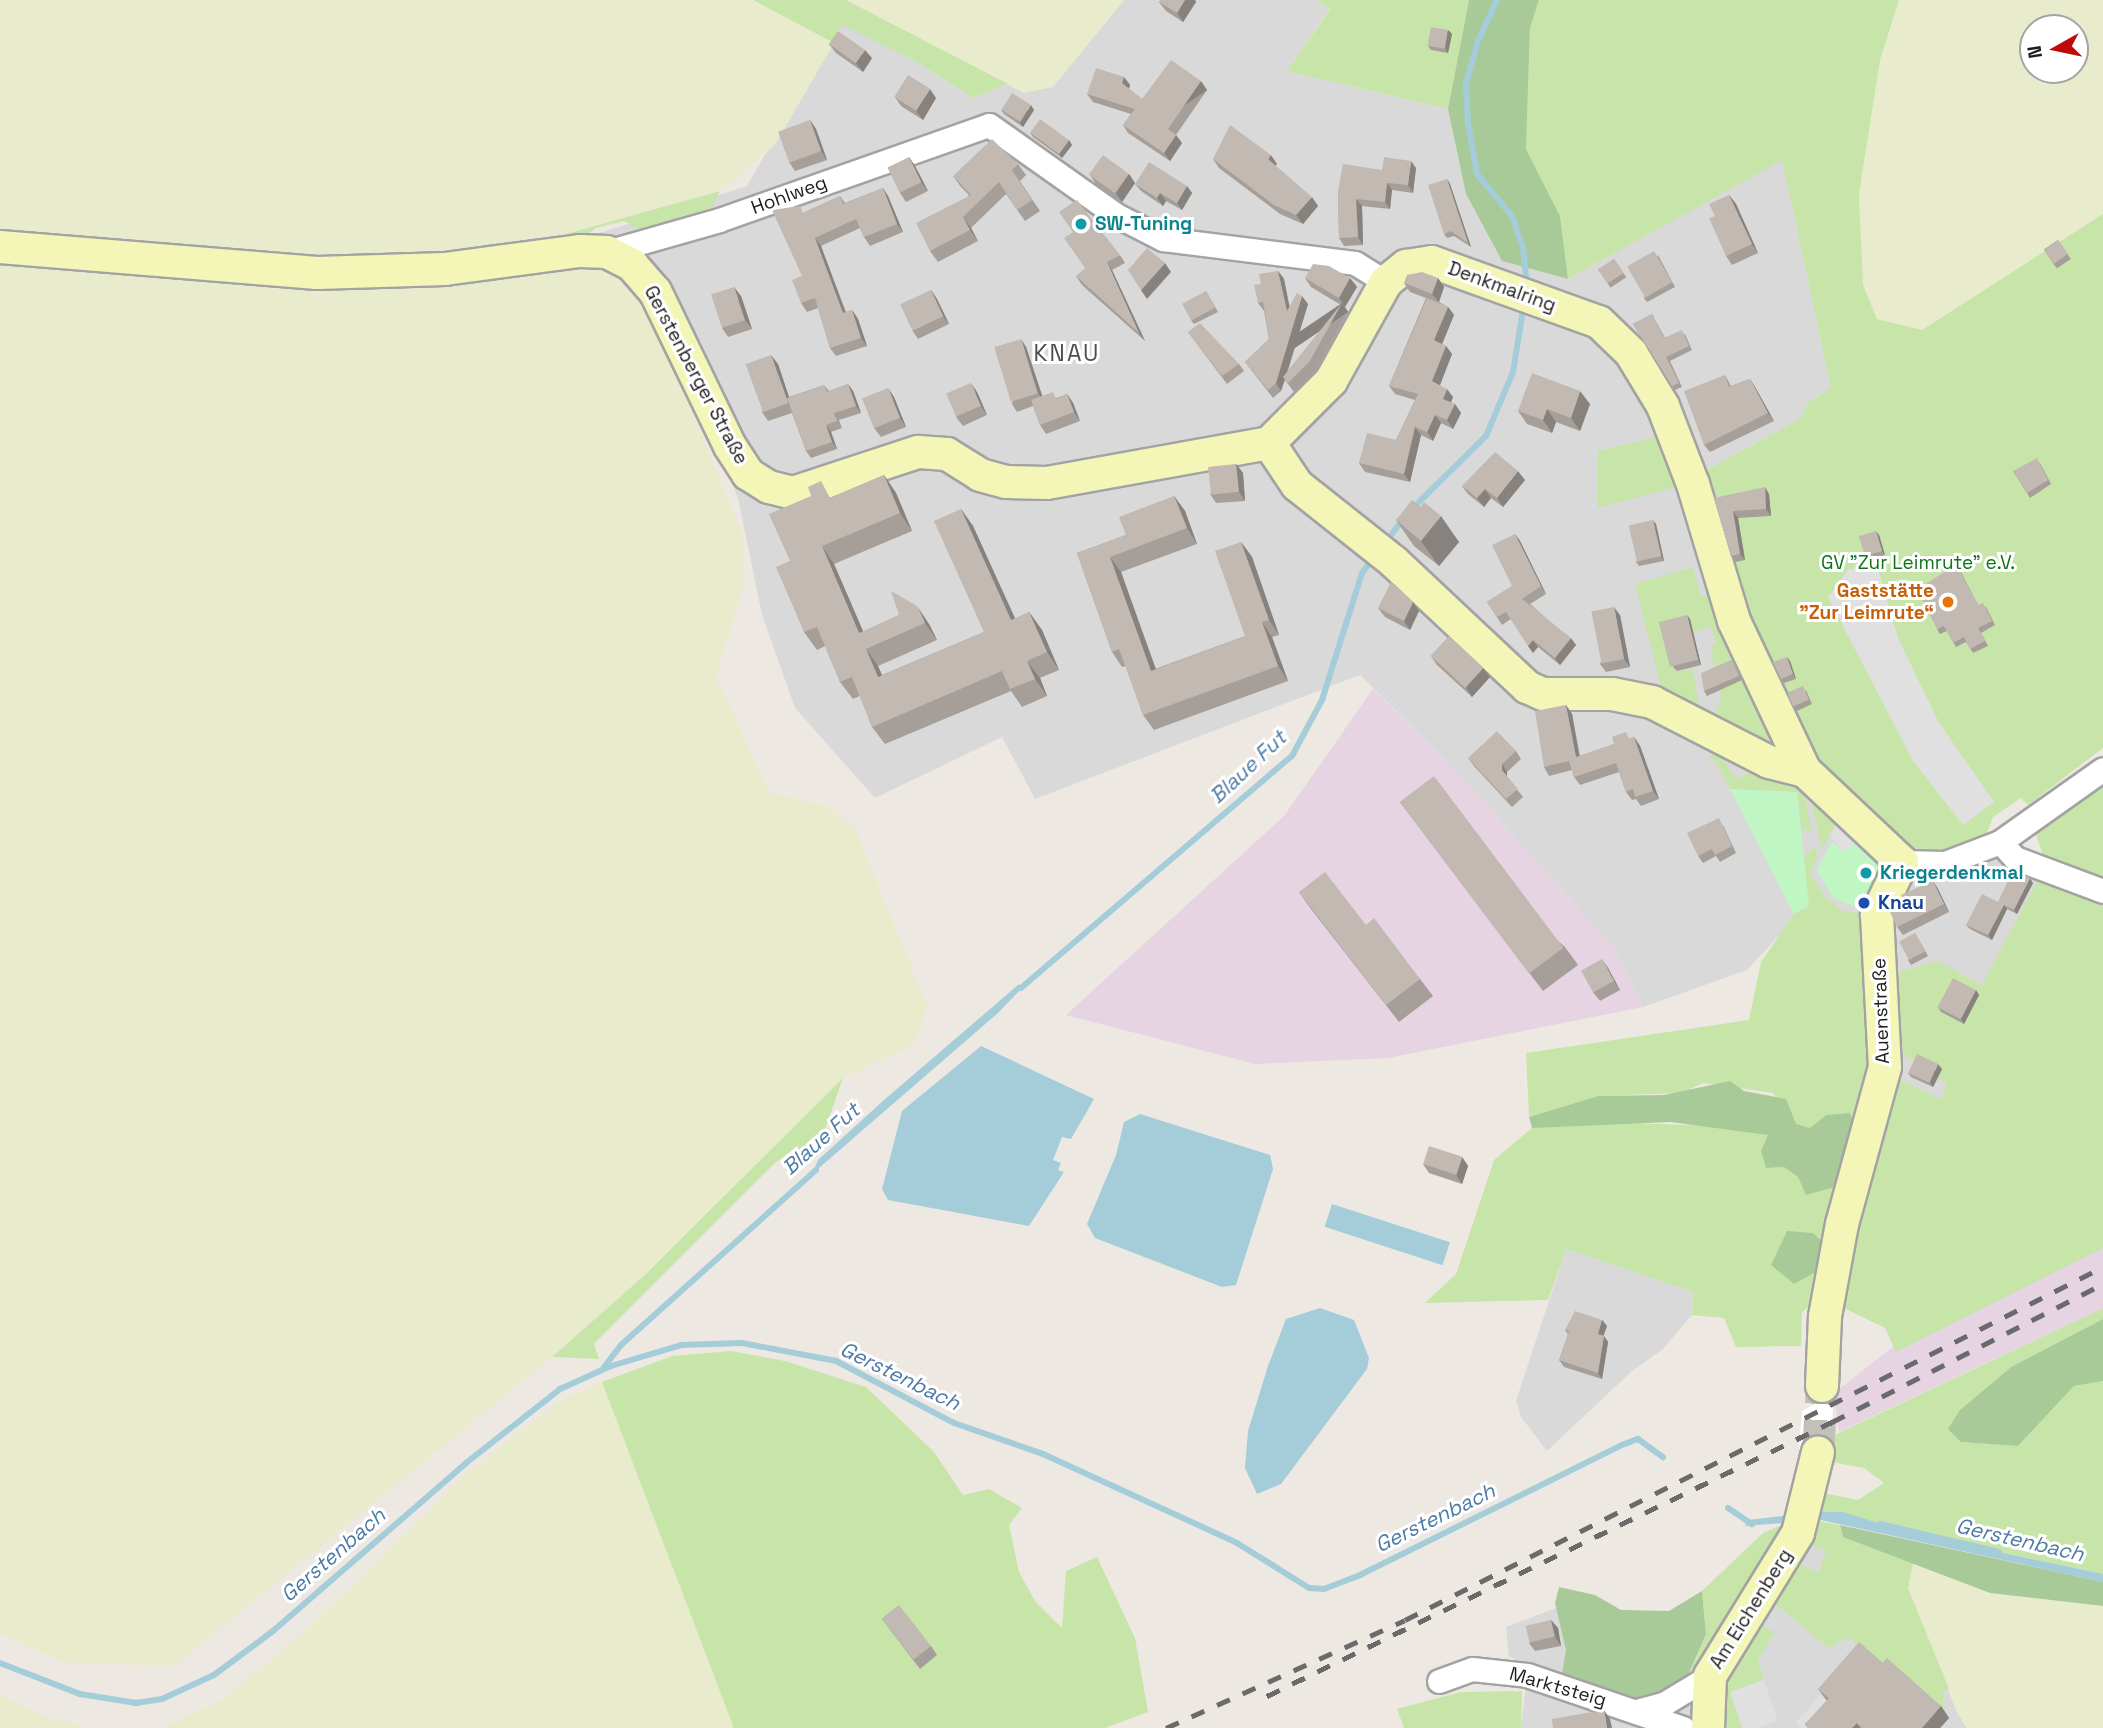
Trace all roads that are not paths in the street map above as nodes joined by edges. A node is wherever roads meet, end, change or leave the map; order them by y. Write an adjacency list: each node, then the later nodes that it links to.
1 (0, 247): 2 (street)
2 (607, 252): 3 (street, Hohlweg); 4 (street, Gerstenberger Straße)
3 (1385, 282): 4 (street); 6 (street, Denkmalring)
4 (1269, 443): 6 (street, Denkmalring)
5 (2103, 769): 7 (street)
6 (1805, 771): 8 (street, Denkmalring)
7 (2000, 842): 8 (street); 9 (street)
8 (1902, 862): 10 (street, Auenstraße)
9 (2103, 891)
10 (1822, 1386)
11 (1818, 1452): 12 (street, Am Eichenberg)
12 (1710, 1676): 14 (street); 16 (street, Am Eichenberg)
13 (1439, 1681): 14 (street, Marktsteig)
14 (1636, 1711): 15 (street, Marktsteig)
15 (1684, 1728)
16 (1708, 1728)

